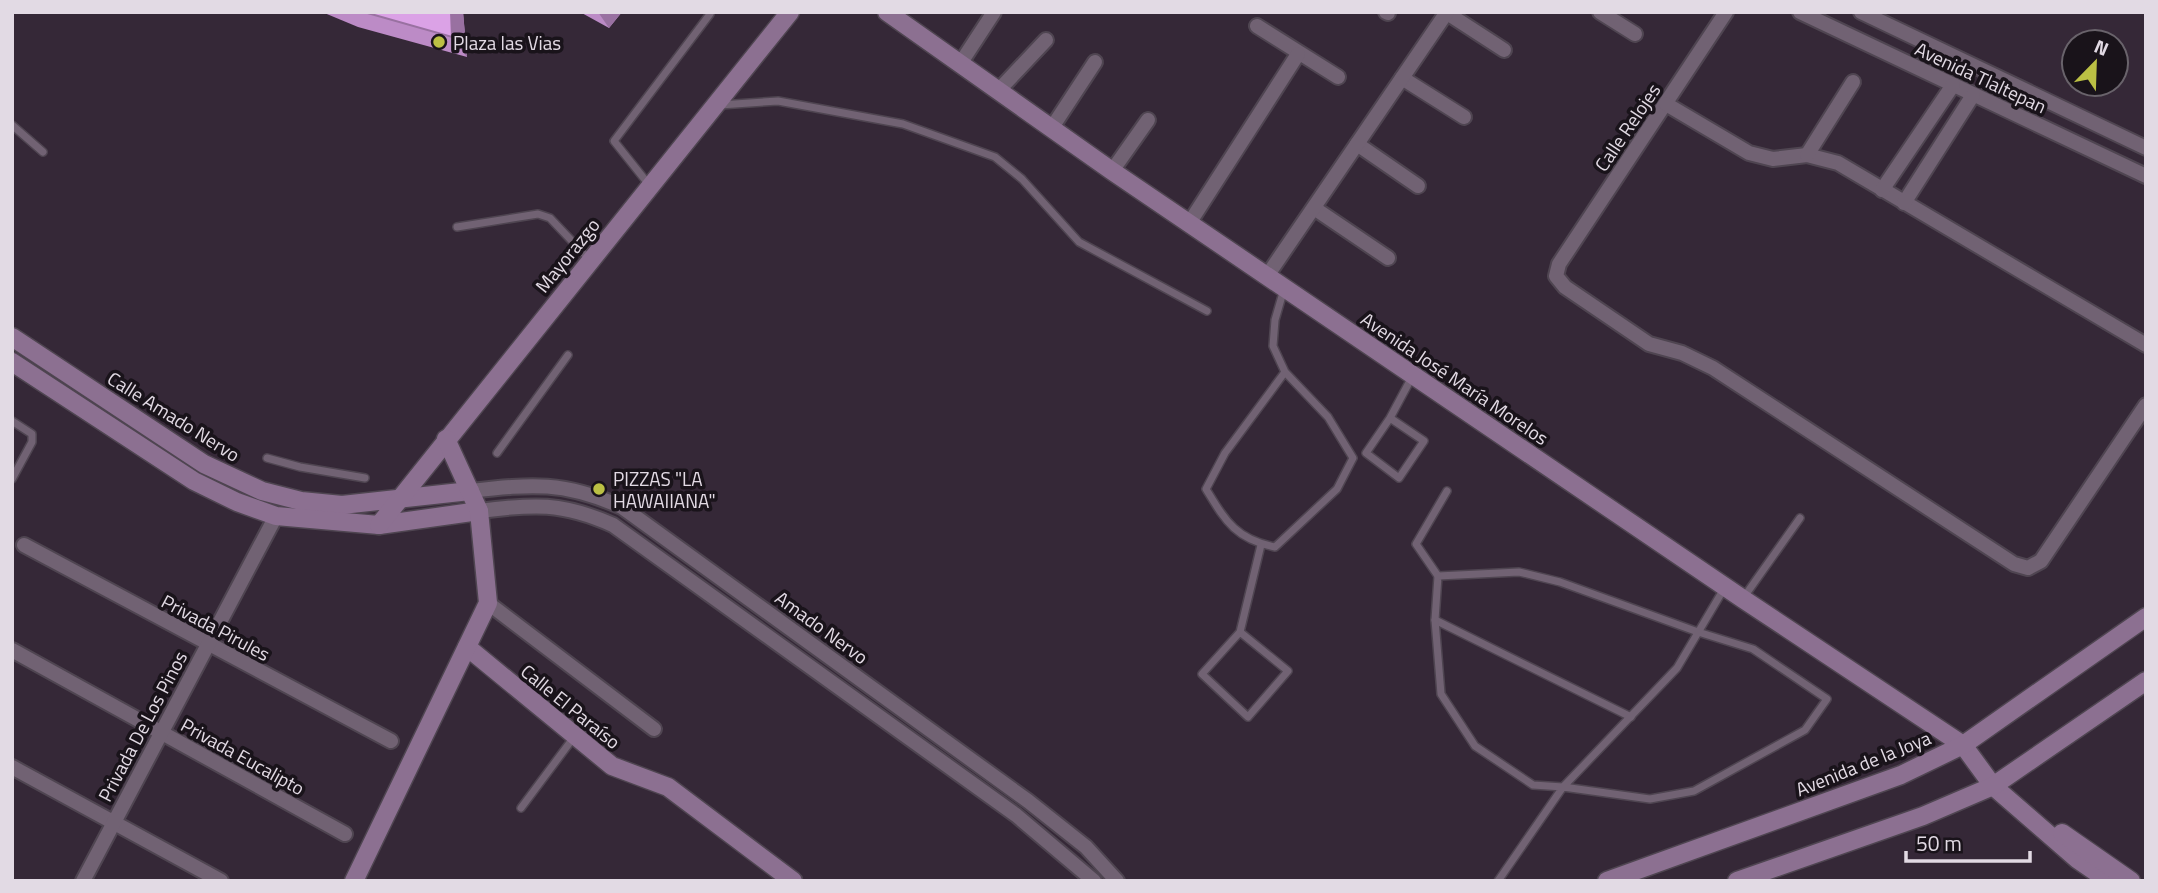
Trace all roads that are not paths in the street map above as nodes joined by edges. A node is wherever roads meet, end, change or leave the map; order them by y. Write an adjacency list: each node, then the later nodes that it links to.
1 (790, 12): 25 (main road, Mayorazgo)
2 (887, 12): 17 (main road, Avenida José María Morelos)
3 (994, 12): 17 (street)
4 (1447, 12): 14 (street); 19 (street)
5 (1600, 12): 11 (street)
6 (1726, 12): 24 (street, Calle Relojes)
7 (1800, 12): 12 (street, Avenida Tlaltepan)
8 (1863, 13): 12 (street); 30 (street, Avenida Tlaltepan)
9 (710, 14): 38 (lane)
10 (1257, 26): 15 (street)
11 (1635, 34)
12 (1853, 38): 21 (street, Avenida Tlaltepan)
13 (1046, 40): 22 (street)
14 (1504, 50)
15 (1298, 54): 18 (street); 43 (street)
16 (1095, 62): 29 (street)
17 (960, 64): 22 (main road, Avenida José María Morelos)
18 (1338, 77)
19 (1402, 78): 26 (street); 31 (street)
20 (1853, 82): 34 (street)
21 (1953, 85): 23 (street, Avenida Tlaltepan); 40 (street)
22 (998, 92): 29 (main road, Avenida José María Morelos)
23 (1973, 95): 35 (street, Avenida Tlaltepan); 41 (street)
24 (1666, 104): 34 (street); 56 (street, Calle Relojes)
25 (715, 105): 38 (main road, Mayorazgo); 49 (lane)
26 (1465, 117)
27 (1147, 120): 36 (street)
28 (12, 125): 33 (lane)
29 (1051, 129): 36 (main road, Avenida José María Morelos)
30 (2111, 132): 32 (street, Avenida Tlaltepan); 35 (street)
31 (1357, 144): 39 (street); 42 (street)
32 (2146, 148)
33 (43, 152)
34 (1807, 155): 40 (street)
35 (2100, 155): 37 (street, Avenida Tlaltepan)
36 (1112, 171): 43 (main road, Avenida José María Morelos)
37 (2146, 176)
38 (650, 186): 46 (main road, Mayorazgo)
39 (1418, 186)
40 (1882, 190): 41 (street)
41 (1904, 203): 51 (street)
42 (1314, 208): 45 (street); 47 (street)
43 (1190, 222): 47 (main road, Avenida José María Morelos)
44 (457, 227): 46 (lane)
45 (1388, 258)
46 (590, 260): 61 (main road, Mayorazgo)
47 (1267, 276): 48 (main road, Avenida José María Morelos)
48 (1284, 288): 54 (lane); 55 (main road, Avenida José María Morelos)
49 (1207, 310)
50 (12, 337): 57 (main road, Calle Amado Nervo)
51 (2146, 345)
52 (568, 355): 62 (lane)
53 (12, 362): 60 (main road)
54 (1285, 372): 74 (lane); 74 (lane)
55 (1413, 375): 58 (lane); 76 (main road, Avenida José María Morelos)
56 (2146, 405)
57 (133, 417): 60 (street); 68 (main road, Calle Amado Nervo)
58 (1391, 418): 58 (lane)
59 (12, 421): 65 (lane)
60 (122, 435): 70 (main road)
61 (446, 439): 66 (main road); 68 (main road, Mayorazgo)
62 (497, 453)
63 (267, 457): 64 (lane)
64 (365, 478)
65 (12, 479)
66 (470, 491): 68 (main road, Calle Amado Nervo); 69 (main road); 106 (street, Amado Nervo)
67 (1447, 491): 75 (lane)
68 (398, 499): 72 (main road, Mayorazgo)
69 (479, 512): 72 (main road); 78 (main road); 105 (street, Amado Nervo)
70 (276, 516): 72 (main road); 83 (street, Privada De Los Pinos)
71 (1800, 518): 77 (lane)
72 (379, 525)
73 (24, 545): 83 (street, Privada Pirules)
74 (1262, 545): 81 (lane)
75 (1438, 576): 80 (lane); 82 (lane)
76 (1725, 587): 77 (main road, Avenida José María Morelos); 82 (lane)
77 (1743, 599): 92 (main road, Avenida José María Morelos)
78 (488, 603): 84 (main road); 88 (street)
79 (2146, 617): 92 (main road, Avenida de la Joya)
80 (1436, 620): 87 (lane); 95 (lane)
81 (1240, 632): 81 (lane)
82 (1698, 632): 87 (lane); 95 (lane)
83 (207, 644): 89 (street, Privada De Los Pinos); 91 (street, Privada Pirules)
84 (467, 647): 90 (main road, Calle El Paraíso); 103 (main road)
85 (12, 650): 89 (street, Privada Eucalipto)
86 (2146, 681): 94 (main road)
87 (1631, 717): 95 (lane)
88 (654, 729)
89 (161, 733): 97 (street, Privada De Los Pinos); 98 (street, Privada Eucalipto)
90 (575, 737): 96 (lane); 104 (main road, Calle El Paraíso)
91 (391, 741)
92 (1963, 745): 94 (main road, Avenida José María Morelos); 108 (main road, Avenida de la Joya)
93 (12, 767): 97 (street)
94 (1993, 786): 99 (main road); 100 (main road); 113 (main road)
95 (1563, 787): 107 (lane)
96 (521, 808)
97 (114, 822): 101 (street, Privada De Los Pinos); 102 (street)
98 (345, 834)
99 (2077, 859): 111 (lane); 112 (main road)
100 (1779, 864): 109 (main road); 110 (street)
101 (83, 881)
102 (221, 881)
103 (354, 881)
104 (793, 881)
105 (1094, 881)
106 (1117, 881)
107 (1498, 881)
108 (1607, 881)
109 (1737, 881)
110 (1769, 881)
111 (2093, 881)
112 (2109, 881)
113 (2132, 881)

